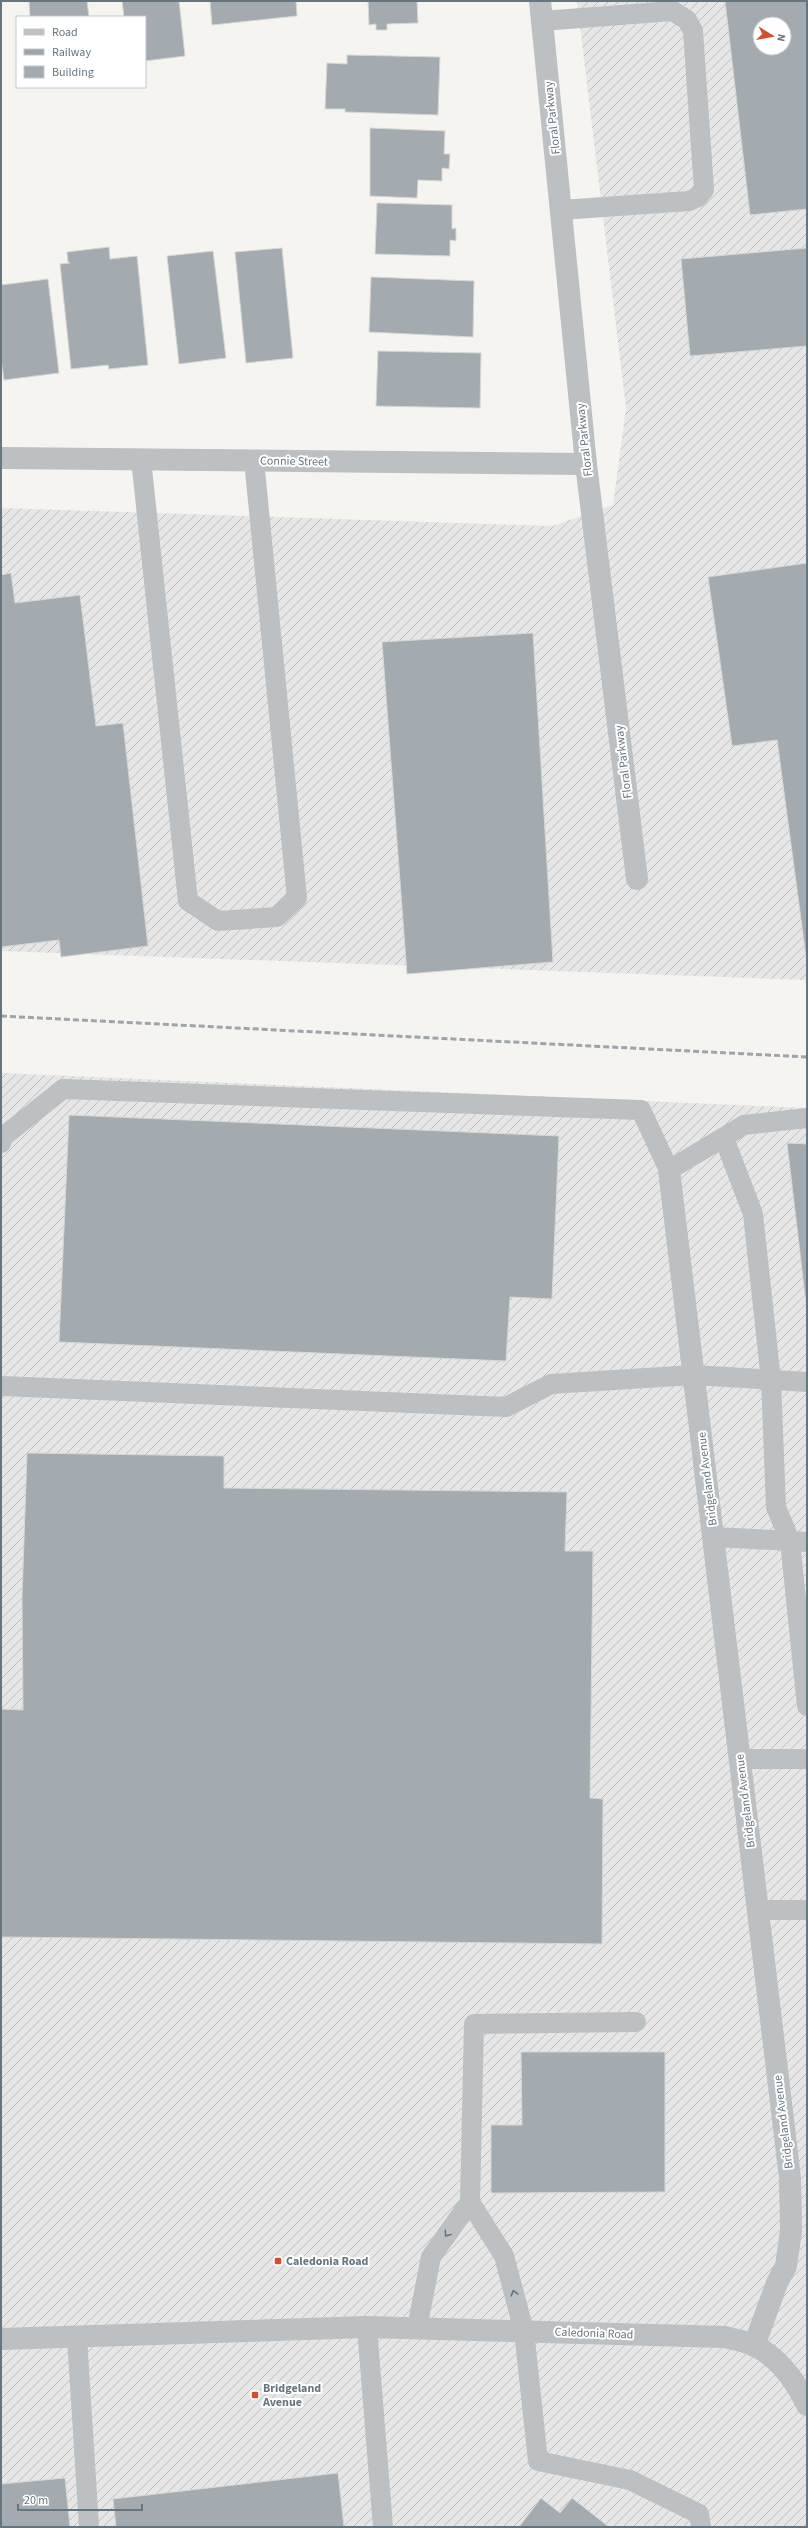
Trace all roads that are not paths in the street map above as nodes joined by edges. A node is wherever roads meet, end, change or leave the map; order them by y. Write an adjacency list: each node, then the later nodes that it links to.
1 (541, 11): 2 (street, Floral Parkway); 2 (lane)
2 (561, 210): 6 (street, Floral Parkway)
3 (1, 458): 4 (street, Connie Street)
4 (141, 459): 5 (street, Connie Street); 5 (lane)
5 (254, 460): 6 (street, Connie Street)
6 (586, 464): 7 (street, Floral Parkway)
7 (637, 879)
8 (807, 1118): 9 (lane)
9 (724, 1138): 11 (lane); 13 (lane)
10 (1, 1143): 11 (lane)
11 (669, 1170): 12 (street, Bridgeland Avenue)
12 (694, 1375): 13 (lane); 15 (lane); 16 (street, Bridgeland Avenue)
13 (771, 1380): 14 (lane); 17 (lane)
14 (807, 1382)
15 (1, 1386)
16 (714, 1537): 17 (lane); 19 (street, Bridgeland Avenue)
17 (798, 1541): 18 (lane)
18 (807, 1706)
19 (741, 1759): 20 (lane); 21 (street, Bridgeland Avenue)
20 (807, 1759)
21 (758, 1910): 22 (lane); 30 (street, Bridgeland Avenue)
22 (807, 1910)
23 (636, 2022): 24 (lane)
24 (470, 2202): 26 (lane, one-way to 26); 27 (lane, one-way to 24)
25 (367, 2327): 26 (street, Caledonia Road); 28 (street, Caledonia Road); 33 (lane)
26 (417, 2328): 27 (street, Caledonia Road)
27 (524, 2331): 30 (street, Caledonia Road); 34 (lane)
28 (77, 2336): 29 (street, Caledonia Road); 32 (lane)
29 (1, 2339)
30 (754, 2346): 31 (street)
31 (807, 2405)
32 (89, 2527)
33 (383, 2527)
34 (700, 2527)

